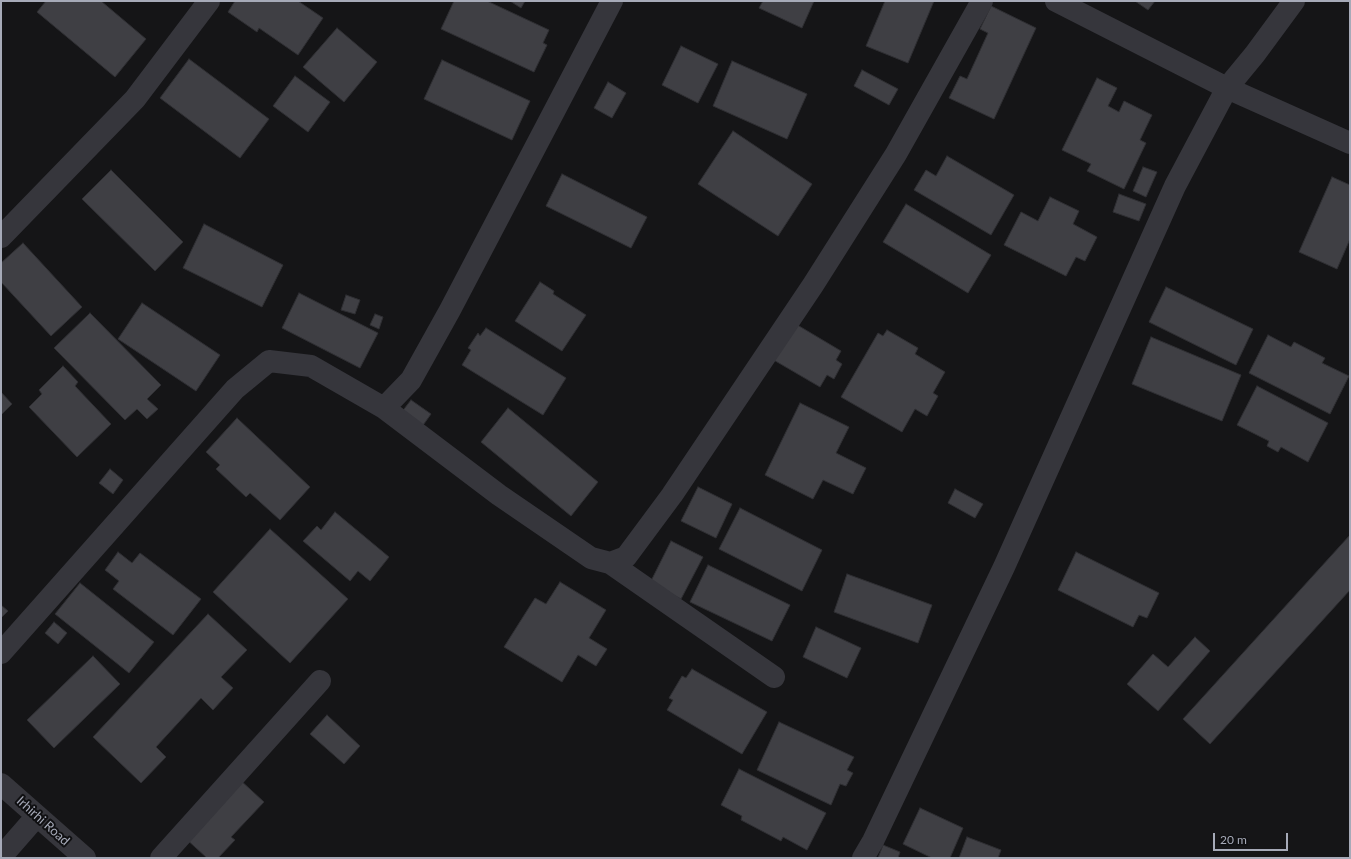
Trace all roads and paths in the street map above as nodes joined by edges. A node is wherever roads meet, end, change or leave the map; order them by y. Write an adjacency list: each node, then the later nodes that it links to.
1 (209, 1): 8 (street)
2 (612, 1): 9 (street)
3 (982, 1): 10 (street)
4 (1056, 1): 6 (street)
5 (1294, 1): 6 (street)
6 (1227, 88): 7 (street); 19 (street)
7 (1350, 143)
8 (1, 237)
9 (384, 408): 10 (street); 11 (street)
10 (610, 563): 12 (street)
11 (1, 654)
12 (774, 677)
13 (320, 681): 18 (street)
14 (1, 784): 15 (street, Irhirhi Road)
15 (36, 817): 16 (street); 17 (street, Irhirhi Road)
16 (1, 857)
17 (84, 858)
18 (161, 858)
19 (863, 858)

